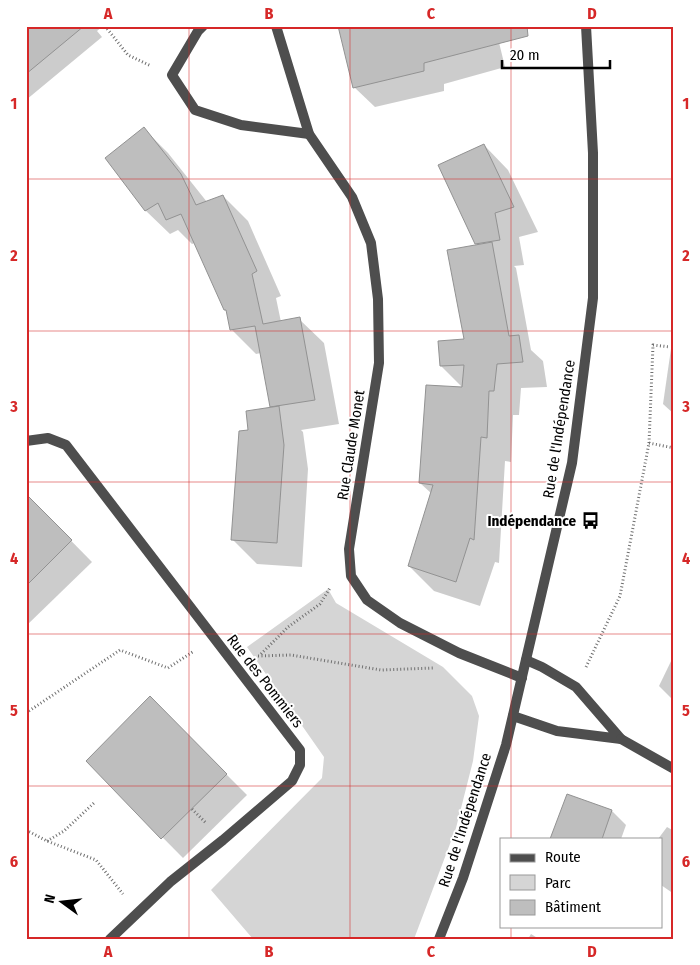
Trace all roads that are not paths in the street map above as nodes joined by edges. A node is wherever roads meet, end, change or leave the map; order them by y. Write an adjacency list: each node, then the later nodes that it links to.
1 (203, 26): 4 (street)
2 (276, 26): 4 (street, Rue Claude Monet)
3 (586, 26): 6 (street, Rue de l'Indépendance)
4 (309, 134): 7 (street, Rue Claude Monet)
5 (26, 441): 11 (street, Rue des Pommiers)
6 (526, 660): 7 (street, Rue de l'Indépendance); 9 (street)
7 (522, 678): 8 (street, Rue de l'Indépendance)
8 (513, 716): 9 (street); 12 (street, Rue de l'Indépendance)
9 (621, 739): 10 (street)
10 (674, 769)
11 (110, 939)
12 (439, 939)

